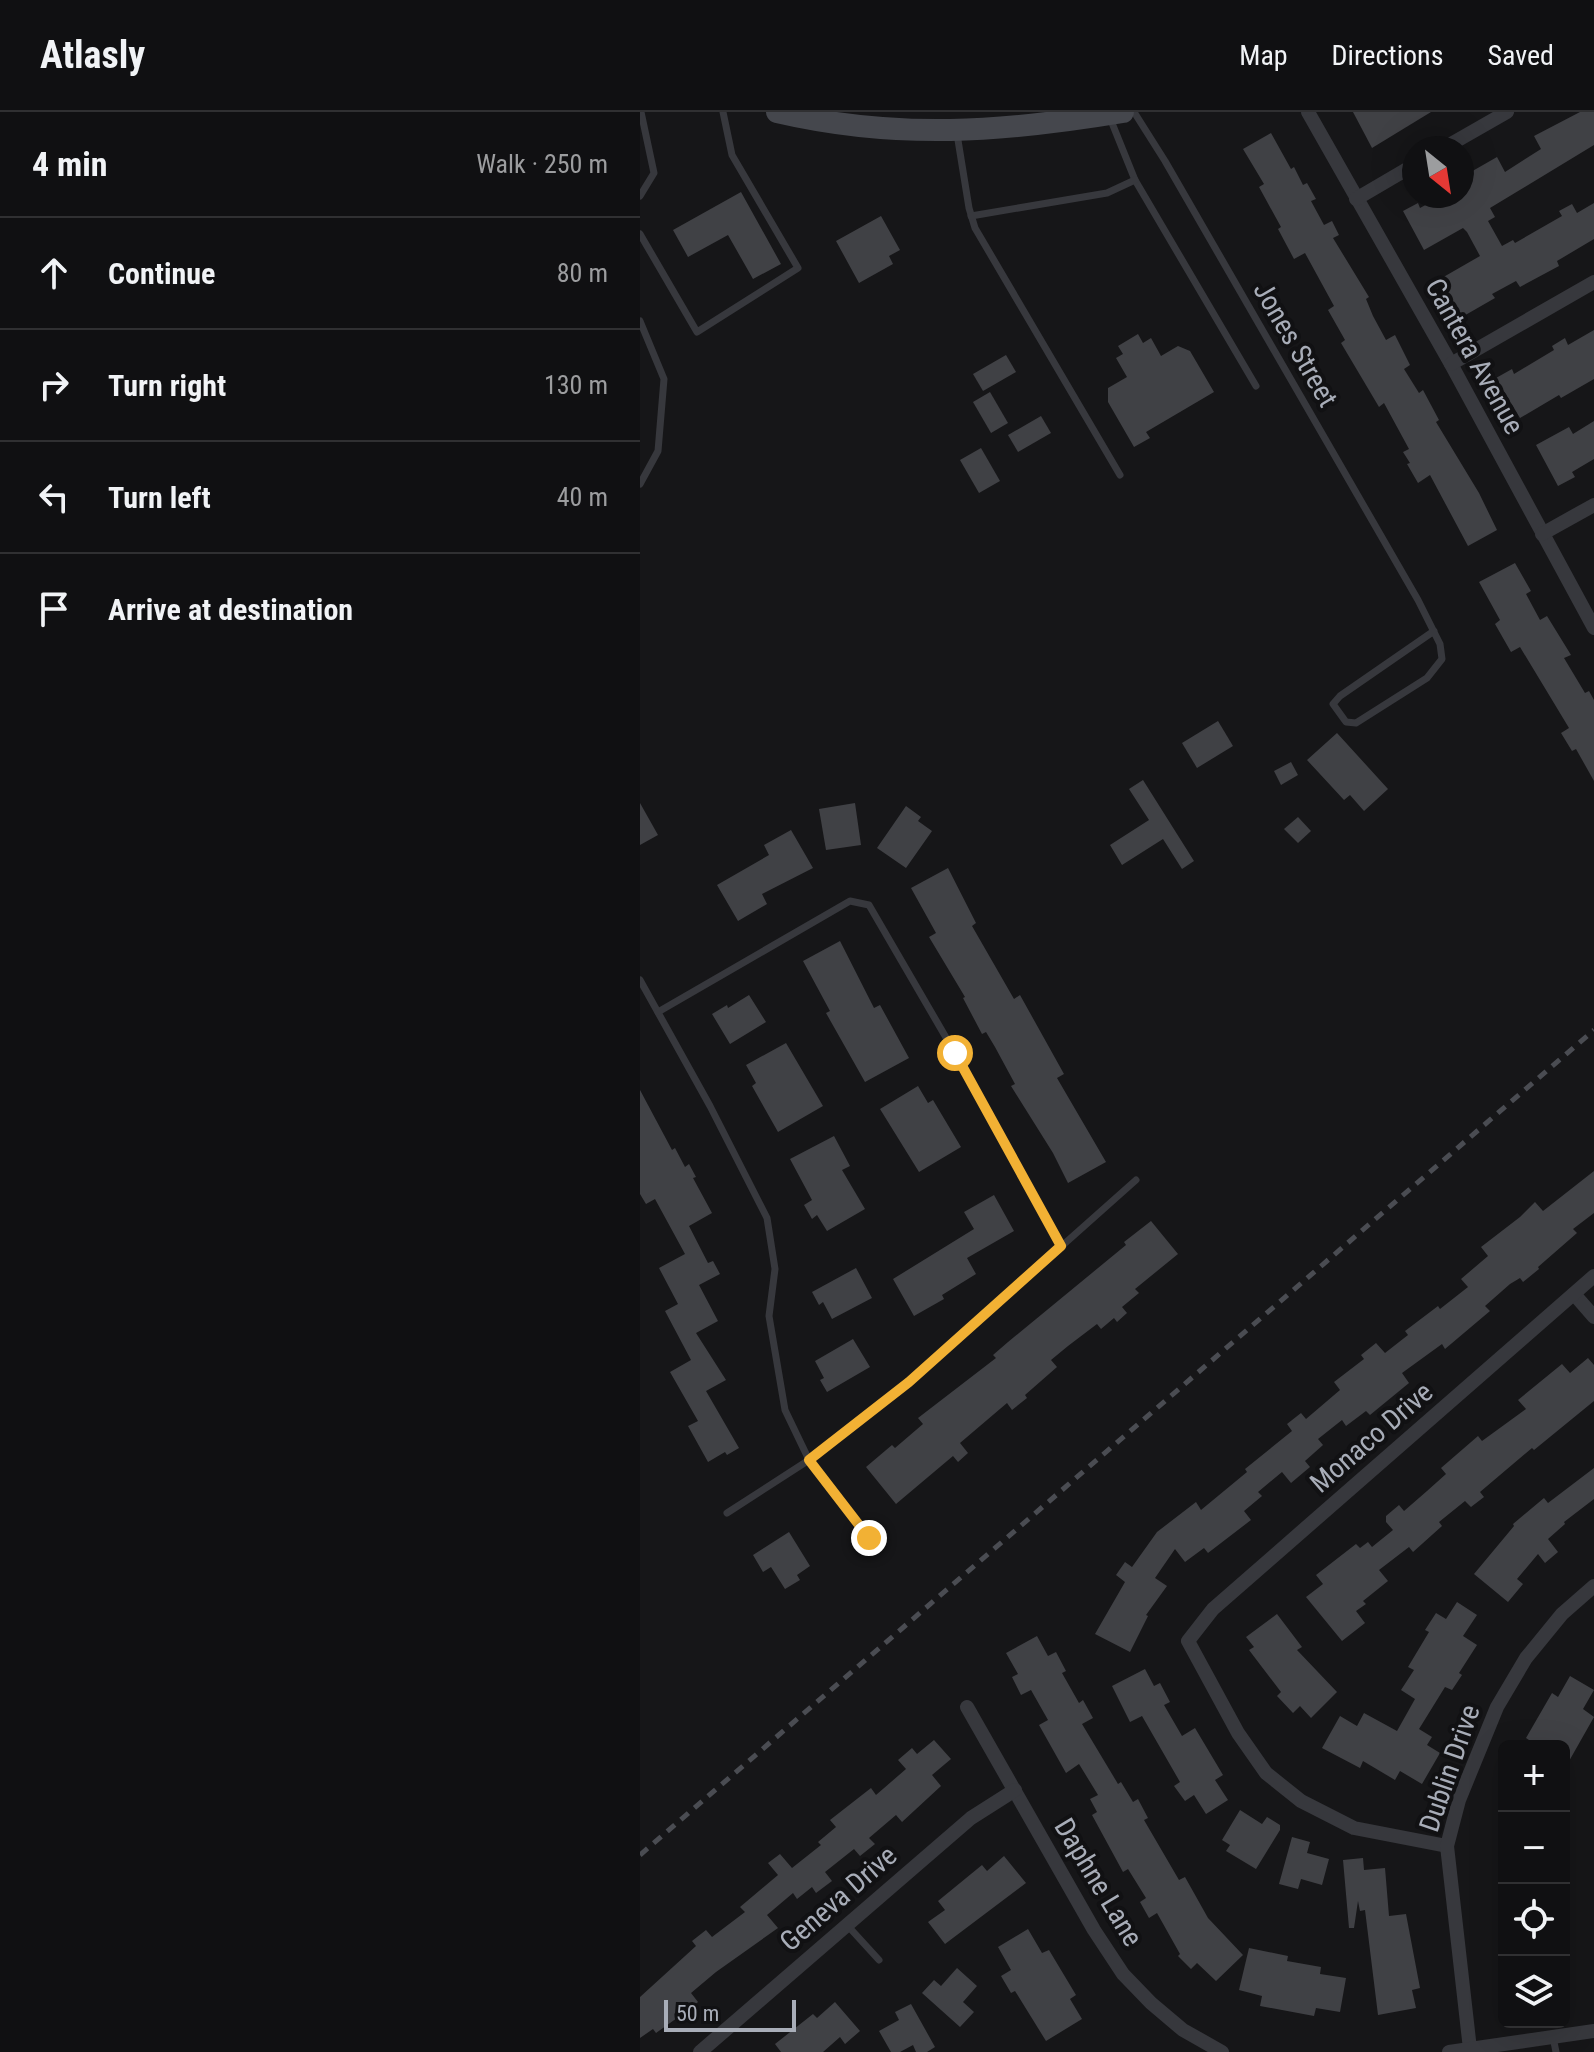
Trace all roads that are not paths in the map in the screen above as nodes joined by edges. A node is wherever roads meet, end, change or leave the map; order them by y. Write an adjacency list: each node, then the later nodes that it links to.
1 (641, 112): 12 (lane)
2 (723, 112): 15 (lane)
3 (777, 112): 8 (main road)
4 (1134, 112): 25 (lane, Jones Street)
5 (1308, 112): 13 (street, Cantera Avenue)
6 (1507, 112): 9 (street)
7 (1116, 113): 8 (main road); 11 (lane)
8 (957, 132): 14 (lane)
9 (1465, 136)
10 (1402, 172): 13 (street)
11 (1135, 180): 14 (lane); 19 (lane)
12 (640, 196)
13 (1356, 199): 18 (street, Cantera Avenue)
14 (971, 216): 20 (lane)
15 (640, 234)
16 (1594, 282): 18 (street)
17 (640, 321): 21 (lane)
18 (1451, 364): 23 (street, Cantera Avenue)
19 (1256, 386)
20 (1120, 475)
21 (640, 484)
22 (1594, 505): 23 (street)
23 (1542, 534): 24 (street, Cantera Avenue)
24 (1594, 628)
25 (1434, 631): 25 (lane)
26 (640, 980): 27 (lane)
27 (658, 1012): 29 (lane); 33 (lane)
28 (1136, 1180): 29 (lane)
29 (1061, 1246): 33 (lane)
30 (1594, 1276): 31 (street, Monaco Drive)
31 (1574, 1294): 32 (street); 39 (street, Monaco Drive)
32 (1594, 1317)
33 (809, 1460): 34 (lane); 35 (lane)
34 (727, 1513)
35 (869, 1538)
36 (1594, 1586): 39 (street, Dublin Drive)
37 (967, 1707): 38 (street, Daphne Lane)
38 (1015, 1790): 40 (street, Geneva Drive); 46 (street, Daphne Lane)
39 (1447, 1846): 44 (street, Dublin Drive)
40 (847, 1925): 41 (lane); 45 (street, Geneva Drive)
41 (879, 1960)
42 (1594, 2031): 43 (street)
43 (1554, 2044): 44 (street)
44 (1470, 2049): 47 (street)
45 (700, 2052)
46 (1222, 2052)
47 (1449, 2052)

